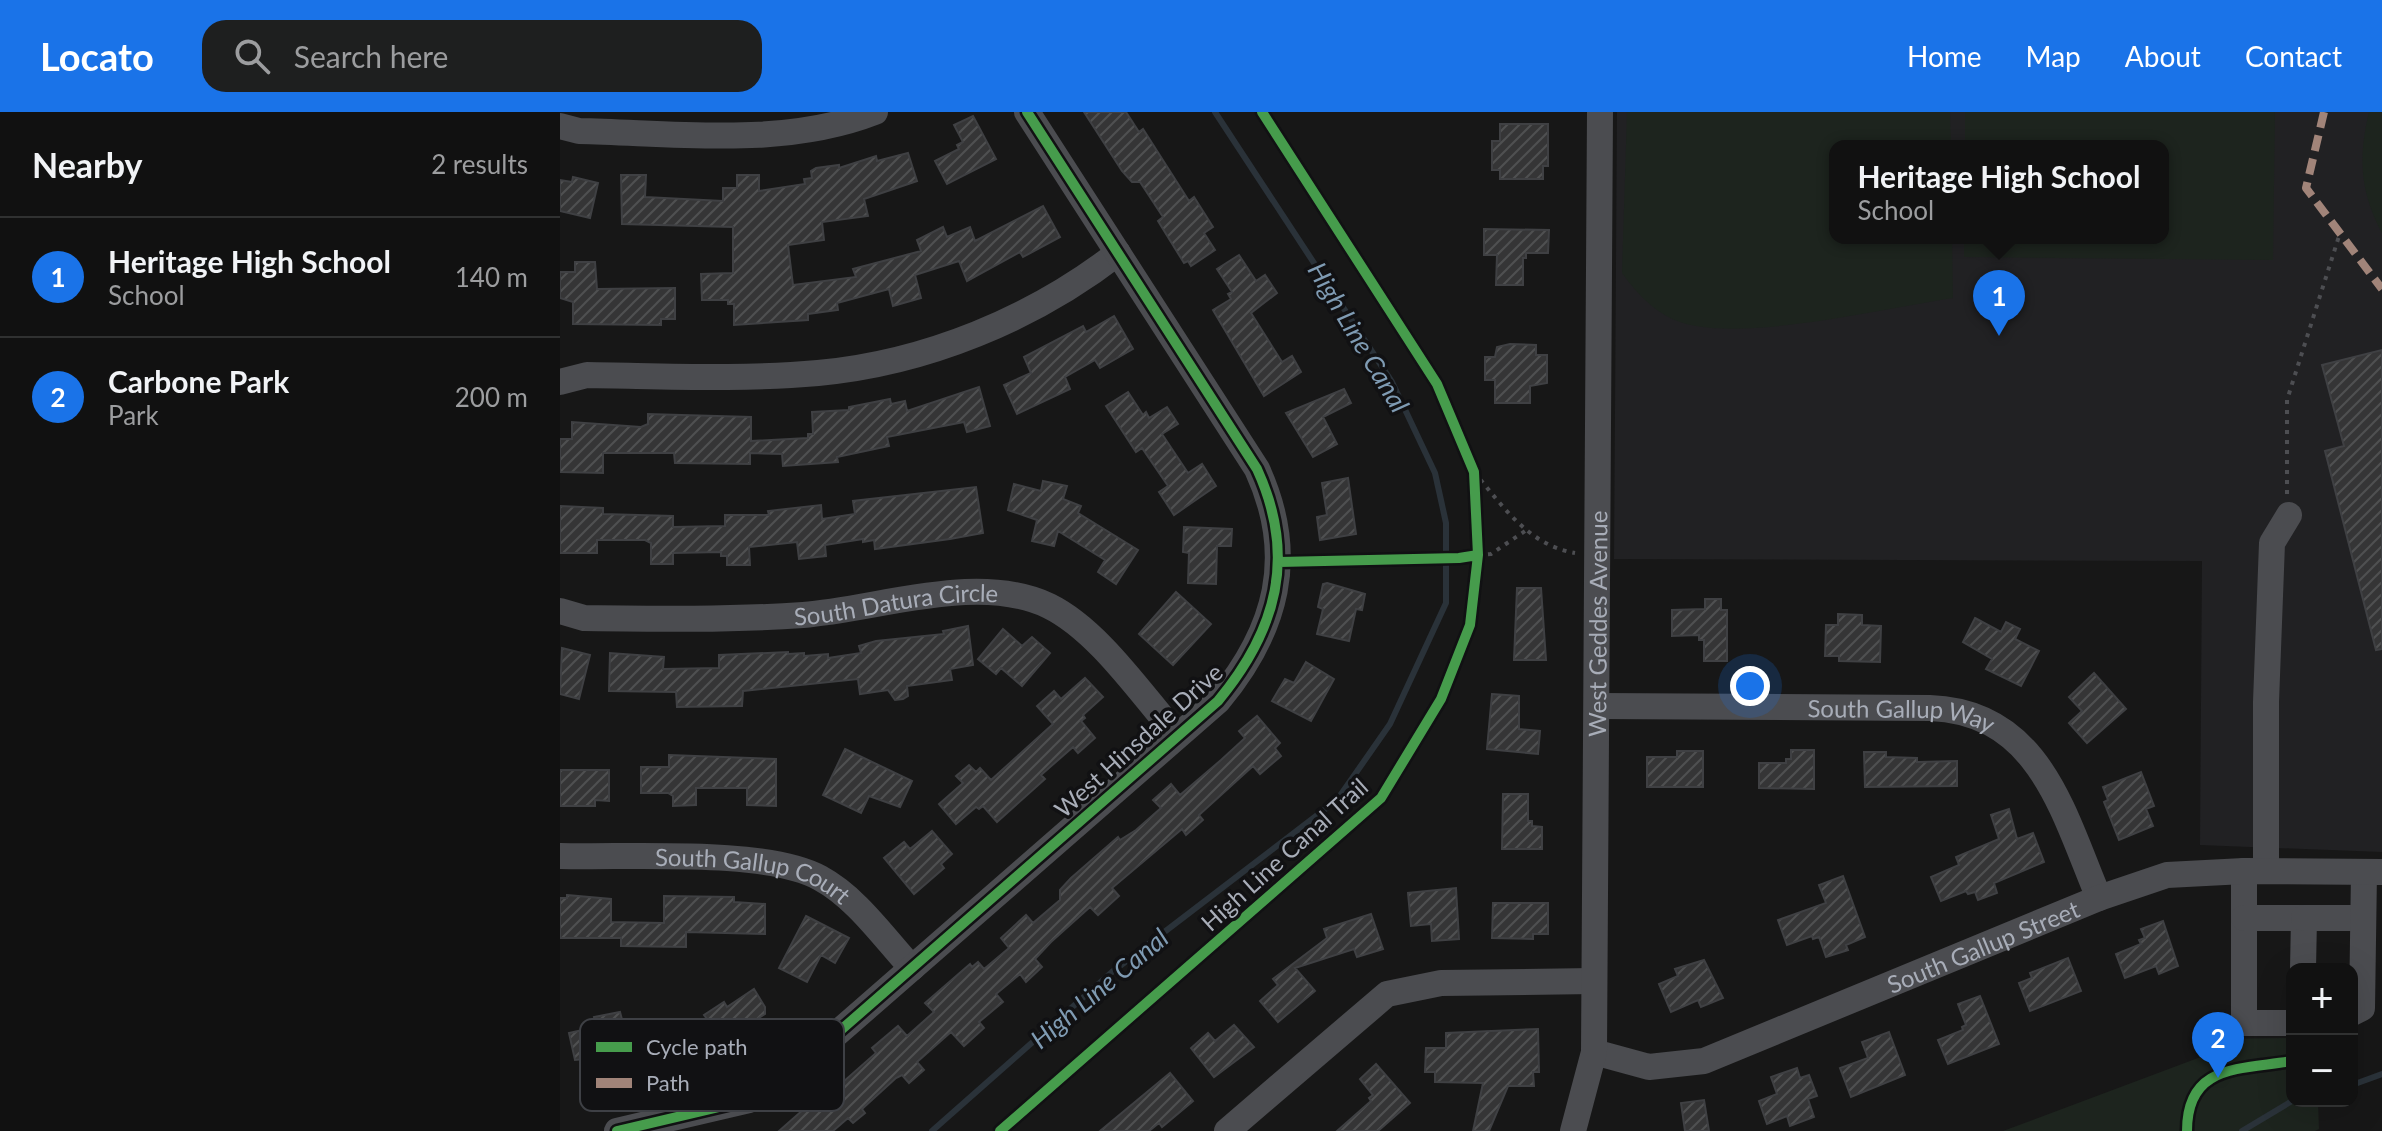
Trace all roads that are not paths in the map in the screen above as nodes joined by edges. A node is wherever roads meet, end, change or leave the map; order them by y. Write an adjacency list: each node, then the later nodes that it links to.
1 (875, 112): 4 (street)
2 (1027, 112): 5 (street, West Hinsdale Drive)
3 (1600, 112): 9 (street, West Geddes Avenue)
4 (560, 126)
5 (1118, 253): 6 (street); 10 (street, West Hinsdale Drive)
6 (560, 382)
7 (2289, 515): 12 (street)
8 (560, 611): 10 (street, South Datura Circle)
9 (1598, 706): 14 (street, South Gallup Way); 20 (street, West Geddes Avenue)
10 (1177, 735): 19 (street, West Hinsdale Drive)
11 (560, 856): 19 (street, South Gallup Court)
12 (2255, 871): 13 (street, South Gallup Street); 14 (street, South Gallup Street); 15 (street)
13 (2373, 872): 17 (street)
14 (2099, 898): 24 (street, South Gallup Street)
15 (2244, 918): 16 (street); 22 (street)
16 (2304, 918): 17 (street); 18 (street)
17 (2363, 918): 21 (street)
18 (2303, 963)
19 (912, 968): 23 (street, West Hinsdale Drive)
20 (1594, 981): 24 (street, West Geddes Avenue); 27 (street)
21 (2358, 1010)
22 (2286, 1023)
23 (844, 1027)
24 (1594, 1052): 28 (street, West Geddes Avenue)
25 (714, 1121): 26 (street, West Hinsdale Drive)
26 (617, 1131)
27 (1227, 1131)
28 (1573, 1131)

